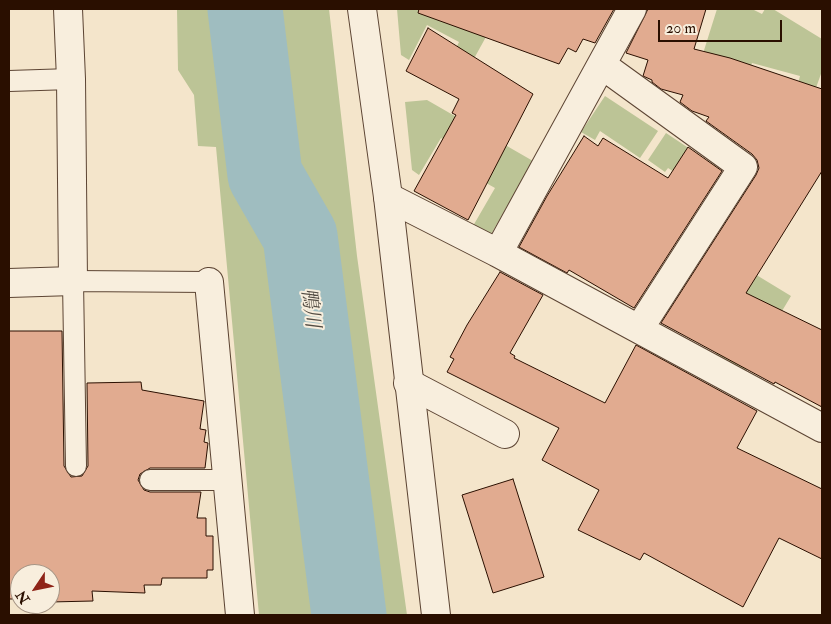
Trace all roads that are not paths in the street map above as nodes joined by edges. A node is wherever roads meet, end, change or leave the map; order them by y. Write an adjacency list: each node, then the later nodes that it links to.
1 (68, 9): 5 (street)
2 (362, 9): 7 (street)
3 (632, 9): 4 (street)
4 (602, 65): 8 (street); 12 (street)
5 (71, 79): 6 (lane); 9 (street)
6 (9, 81)
7 (388, 197): 8 (street); 13 (street)
8 (498, 253): 12 (street)
9 (72, 281): 10 (lane); 11 (street); 16 (lane)
10 (210, 282): 18 (street)
11 (9, 283)
12 (639, 329): 14 (street)
13 (408, 383): 15 (street); 20 (street)
14 (822, 428)
15 (506, 434)
16 (76, 466)
17 (150, 480): 18 (lane)
18 (228, 480): 19 (street)
19 (240, 615)
20 (436, 615)

